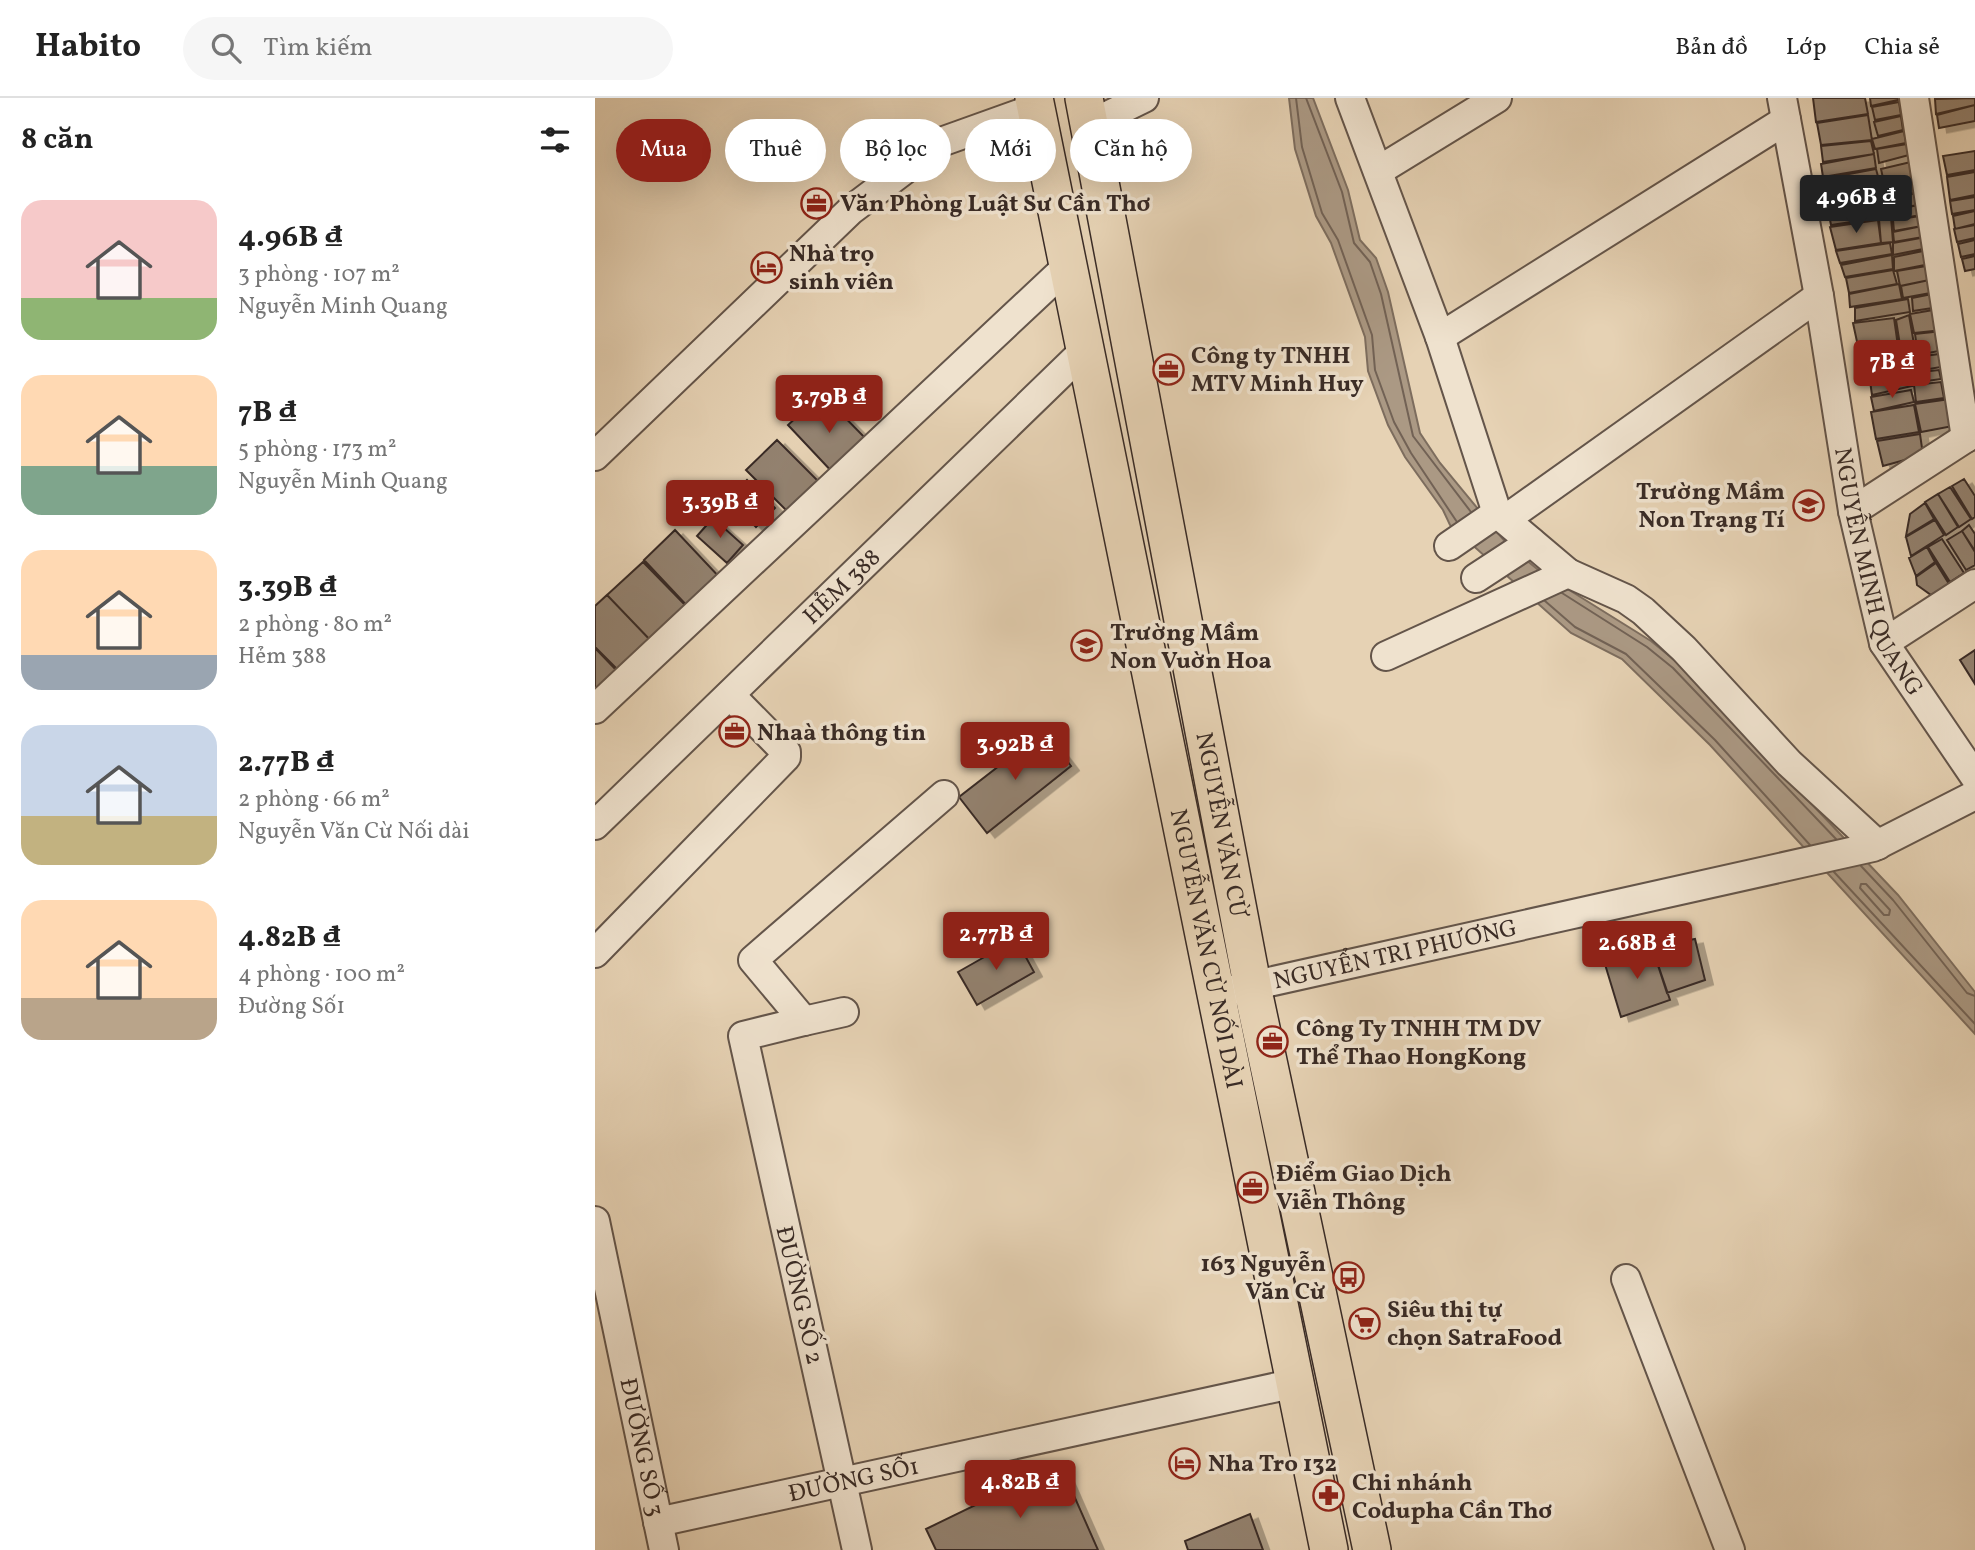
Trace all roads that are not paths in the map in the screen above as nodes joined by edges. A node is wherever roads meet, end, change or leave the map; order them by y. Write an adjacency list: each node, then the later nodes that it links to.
1 (1144, 98): 7 (street)
2 (1350, 98): 8 (street)
3 (1497, 98): 8 (street)
4 (1914, 98): 13 (street)
5 (1035, 103): 9 (main road); 14 (street)
6 (1784, 109): 10 (street, NGUYỄN MINH QUANG); 11 (street)
7 (1087, 111): 32 (main road, NGUYỄN VĂN CỪ)
8 (1378, 170): 11 (street)
9 (1070, 264): 12 (main road); 25 (street)
10 (1819, 296): 15 (street, NGUYỄN MINH QUANG); 16 (street)
11 (1440, 337): 16 (street)
12 (1086, 349): 24 (street, HẺM 388); 33 (main road, NGUYỄN VĂN CỪ NỐI DÀI)
13 (1971, 435): 15 (street)
14 (595, 457)
15 (1853, 511): 22 (street, NGUYỄN MINH QUANG)
16 (1497, 517): 17 (street); 18 (street)
17 (1454, 542)
18 (1526, 545): 19 (street); 20 (street)
19 (1484, 573)
20 (1563, 575): 23 (street); 30 (street)
21 (1975, 584): 22 (street)
22 (1884, 643): 26 (street, NGUYỄN MINH QUANG)
23 (1386, 656)
24 (730, 695): 29 (street, HẺM 388); 31 (street)
25 (595, 709)
26 (1975, 777)
27 (944, 795): 35 (street)
28 (1975, 795): 30 (street, NGUYỂN TRI PHƯƠNG)
29 (595, 825)
30 (1875, 846): 32 (street, NGUYỂN TRI PHƯƠNG)
31 (595, 953)
32 (1252, 986): 33 (street, NGUYỂN TRI PHƯƠNG); 44 (main road, NGUYỄN VĂN CỪ)
33 (1217, 994): 38 (main road, NGUYỄN VĂN CỪ NỐI DÀI)
34 (844, 1012): 35 (street)
35 (804, 1021): 39 (street, ĐƯỜNG SỐ 2)
36 (595, 1221): 40 (street, ĐƯỜNG SỐ 3)
37 (1626, 1279): 45 (street)
38 (1296, 1383): 39 (street, ĐƯỜNG SỐ1); 43 (main road, NGUYỄN VĂN CỪ NỐI DÀI)
39 (843, 1483): 40 (street, ĐƯỜNG SỐ1); 42 (street, ĐƯỜNG SỐ 2)
40 (658, 1522): 41 (street, ĐƯỜNG SỐ 3)
41 (664, 1550)
42 (857, 1550)
43 (1329, 1550)
44 (1372, 1550)
45 (1730, 1550)

